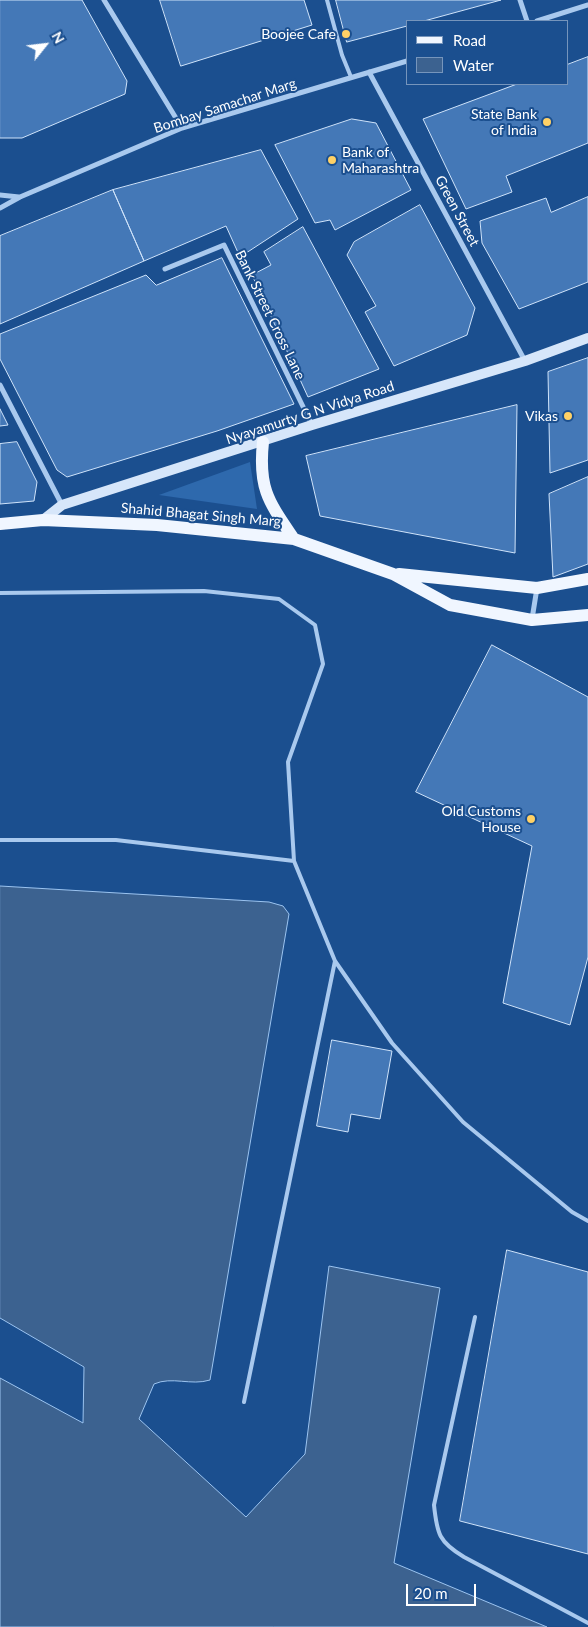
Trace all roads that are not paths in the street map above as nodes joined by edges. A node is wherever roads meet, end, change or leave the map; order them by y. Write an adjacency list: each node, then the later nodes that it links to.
1 (104, 0): 10 (street)
2 (327, 0): 9 (lane)
3 (520, 0): 5 (street)
4 (588, 6): 6 (street)
5 (527, 20)
6 (540, 20)
7 (406, 61): 8 (street, Bombay Samachar Marg)
8 (369, 72): 9 (street, Bombay Samachar Marg); 16 (street, Green Street)
9 (351, 77): 10 (street, Bombay Samachar Marg)
10 (182, 128): 12 (street, Bombay Samachar Marg)
11 (0, 195): 12 (street)
12 (20, 197): 13 (street, Bombay Samachar Marg)
13 (0, 208)
14 (165, 269): 18 (street, Bank Street Cross Lane)
15 (588, 338): 16 (street, Nyayamurty G N Vidya Road)
16 (525, 361): 18 (street, Nyayamurty G N Vidya Road)
17 (0, 385): 20 (street)
18 (312, 425): 19 (street, Nyayamurty G N Vidya Road)
19 (263, 442): 20 (street, Nyayamurty G N Vidya Road); 23 (main road)
20 (62, 505): 21 (street, Nyayamurty G N Vidya Road)
21 (43, 520): 22 (main road, Shahid Bhagat Singh Marg); 23 (main road, Shahid Bhagat Singh Marg)
22 (0, 524)
23 (294, 539): 24 (main road, Shahid Bhagat Singh Marg)
24 (393, 574): 26 (main road, Shahid Bhagat Singh Marg); 29 (main road, Shahid Bhagat Singh Marg)
25 (588, 579): 26 (main road, Shahid Bhagat Singh Marg)
26 (537, 588): 29 (street)
27 (0, 593): 31 (lane)
28 (583, 617): 29 (main road, Shahid Bhagat Singh Marg)
29 (532, 620)
30 (0, 840): 31 (lane)
31 (294, 861): 32 (lane)
32 (335, 961): 33 (lane); 35 (lane)
33 (588, 1221)
34 (475, 1317): 36 (lane)
35 (244, 1402)
36 (588, 1623)

